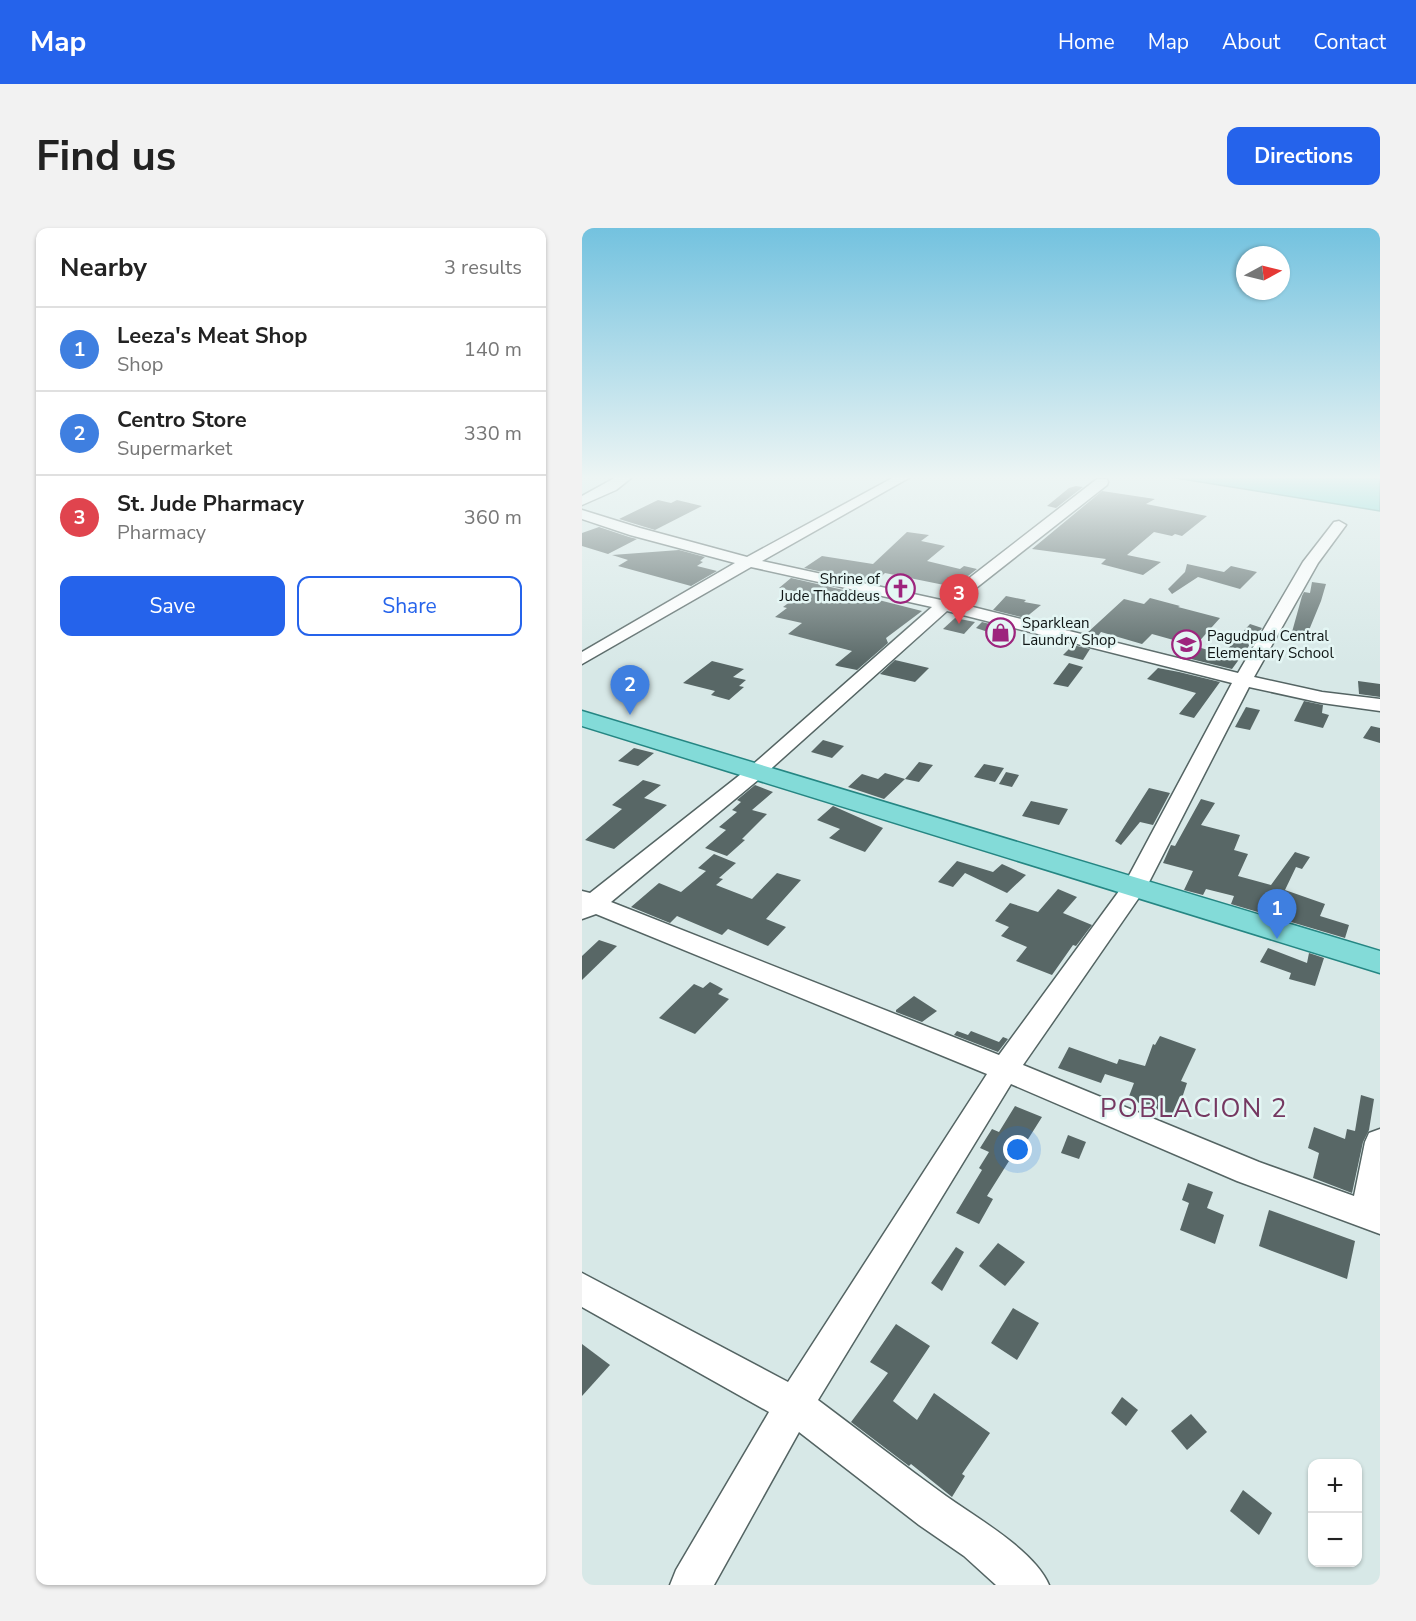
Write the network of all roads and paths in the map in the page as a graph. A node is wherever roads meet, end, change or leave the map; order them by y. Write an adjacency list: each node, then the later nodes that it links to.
1 (653, 538): 5 (street)
2 (792, 538): 5 (street)
3 (1030, 538): 6 (street)
4 (1329, 538): 8 (street)
5 (747, 563): 6 (street); 7 (street)
6 (944, 605): 8 (street); 11 (street)
7 (582, 659)
8 (1243, 680): 9 (street); 12 (street)
9 (1380, 705)
10 (582, 718): 11 (main road)
11 (758, 771): 12 (main road); 13 (street)
12 (1135, 886): 14 (main road); 15 (street)
13 (586, 905): 15 (street)
14 (1380, 962)
15 (1005, 1069): 17 (street); 19 (street)
16 (1380, 1142): 17 (street)
17 (1373, 1217)
18 (582, 1289): 19 (street)
19 (794, 1405): 20 (street); 21 (street)
20 (691, 1585)
21 (1028, 1585)

